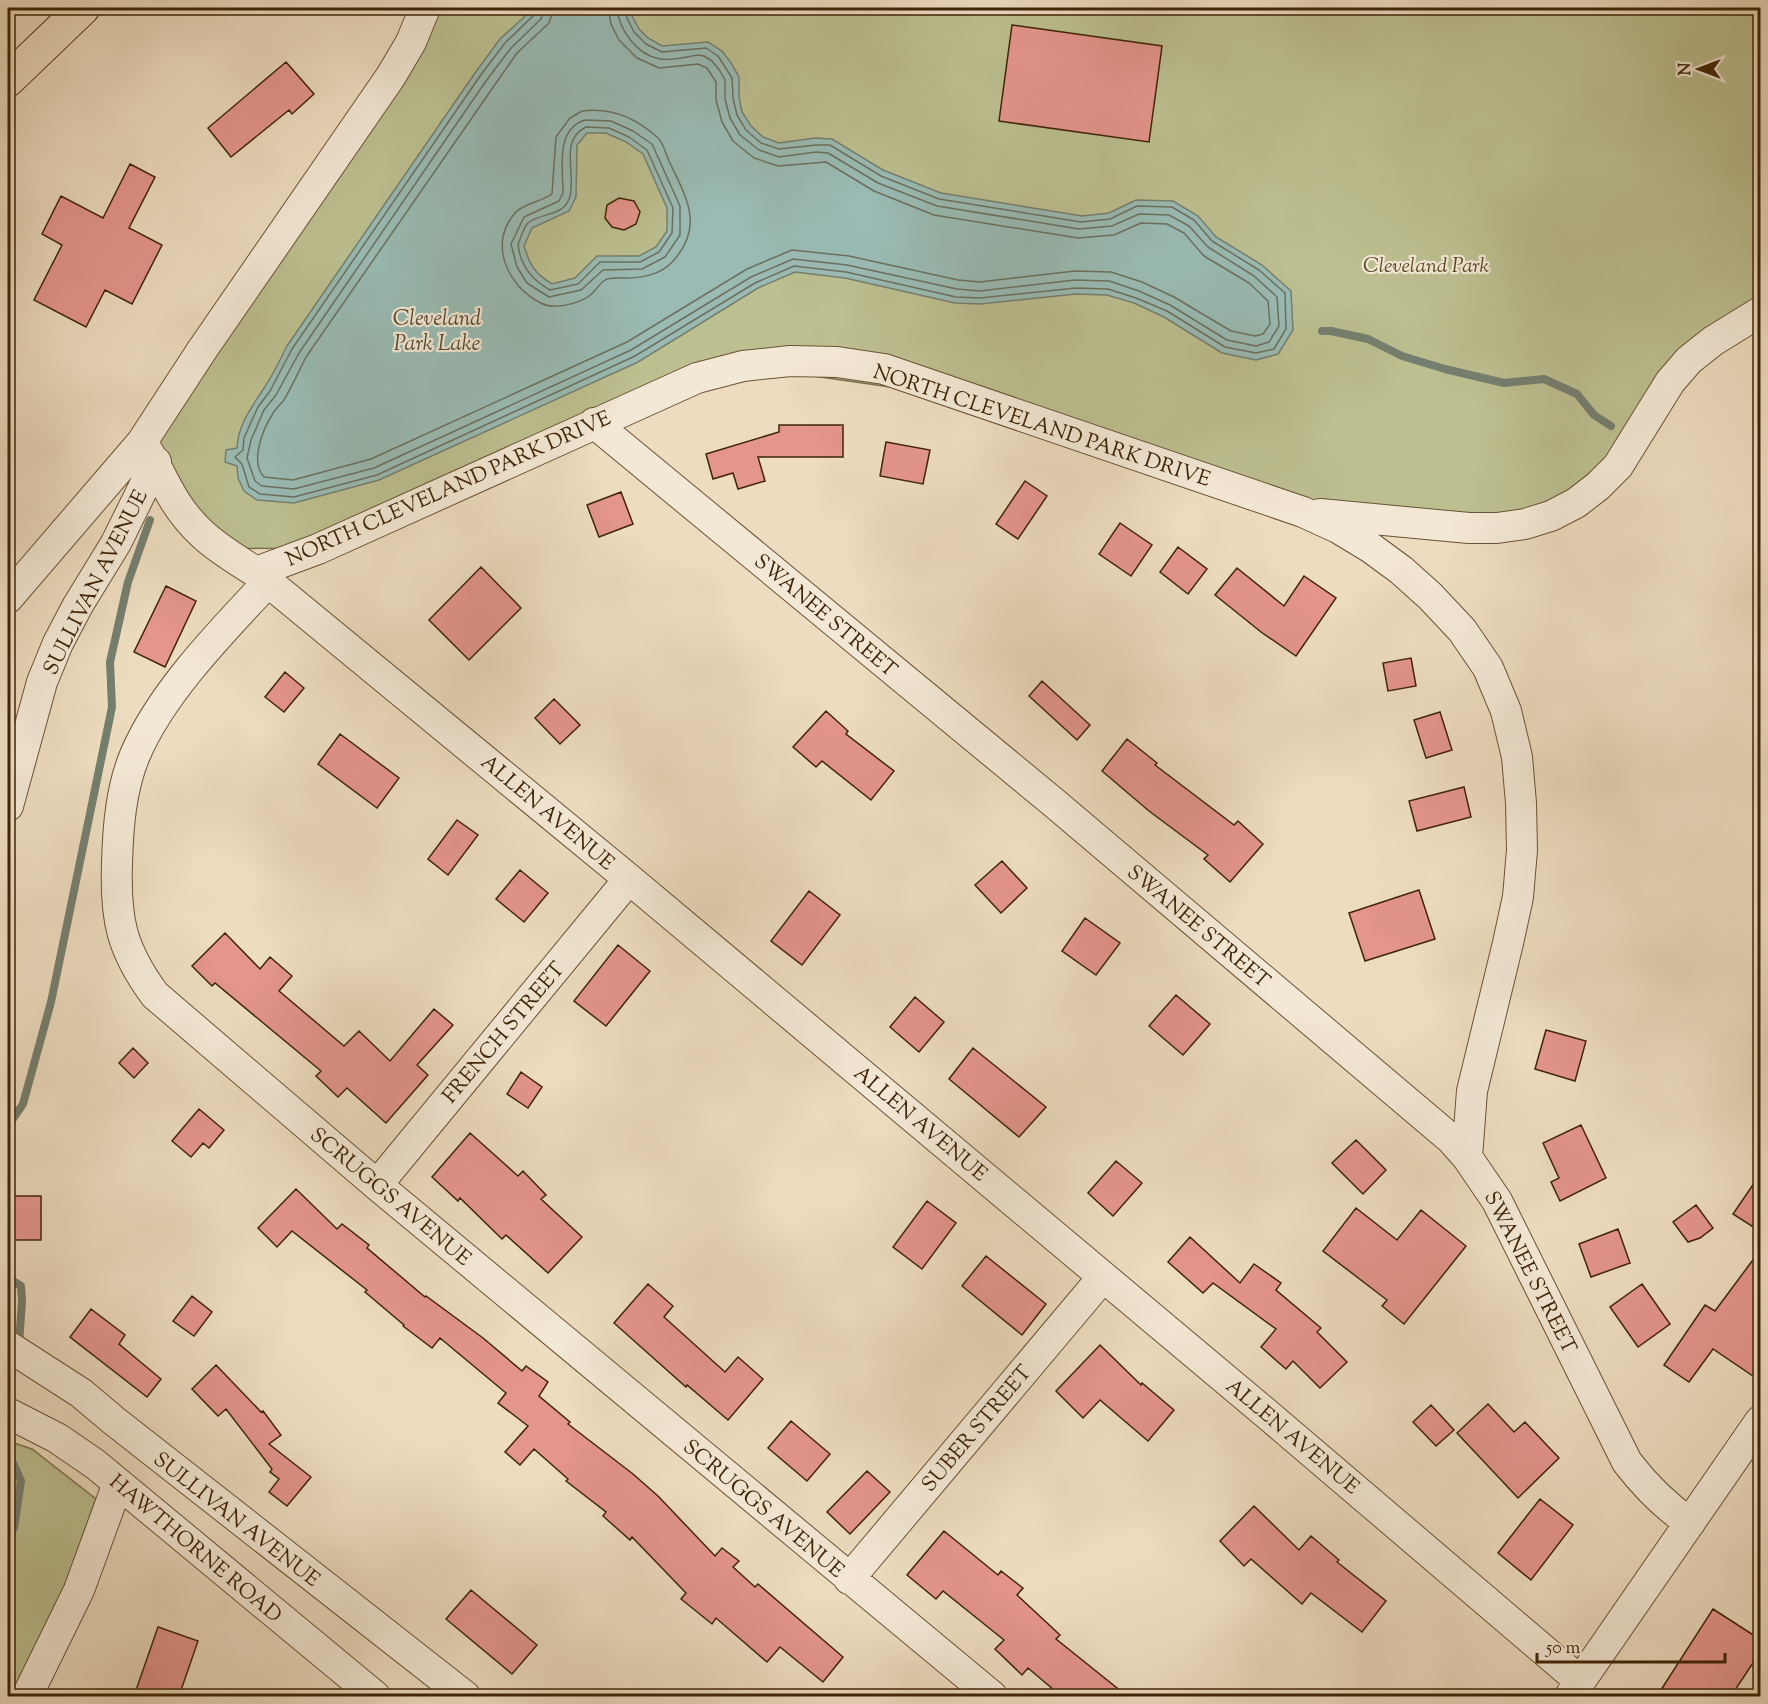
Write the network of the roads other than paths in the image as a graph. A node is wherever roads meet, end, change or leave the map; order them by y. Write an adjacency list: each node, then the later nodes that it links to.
1 (83, 8): 3 (main road)
2 (425, 8): 6 (street)
3 (8, 80)
4 (1761, 312): 7 (street, NORTH CLEVELAND PARK DRIVE)
5 (594, 423): 7 (street, NORTH CLEVELAND PARK DRIVE); 8 (street, NORTH CLEVELAND PARK DRIVE); 12 (street, SWANEE STREET)
6 (149, 452): 8 (street); 9 (street); 10 (street, SULLIVAN AVENUE)
7 (1303, 512): 12 (street, NORTH CLEVELAND PARK DRIVE)
8 (262, 577): 11 (street, ALLEN AVENUE); 13 (street, SCRUGGS AVENUE)
9 (8, 598)
10 (8, 806)
11 (629, 879): 13 (street, FRENCH STREET); 14 (street, ALLEN AVENUE)
12 (1467, 1157): 19 (street, SWANEE STREET)
13 (377, 1185): 20 (street, SCRUGGS AVENUE)
14 (1103, 1276): 20 (street, SUBER STREET); 21 (street, ALLEN AVENUE)
15 (8, 1346): 24 (street, SULLIVAN AVENUE)
16 (8, 1413): 18 (street, HAWTHORNE ROAD)
17 (1761, 1421): 19 (street)
18 (118, 1483): 22 (street); 23 (street, HAWTHORNE ROAD)
19 (1690, 1523): 21 (street)
20 (849, 1579): 25 (street, SCRUGGS AVENUE)
21 (1575, 1689)
22 (27, 1696)
23 (375, 1696)
24 (465, 1696)
25 (992, 1696)

